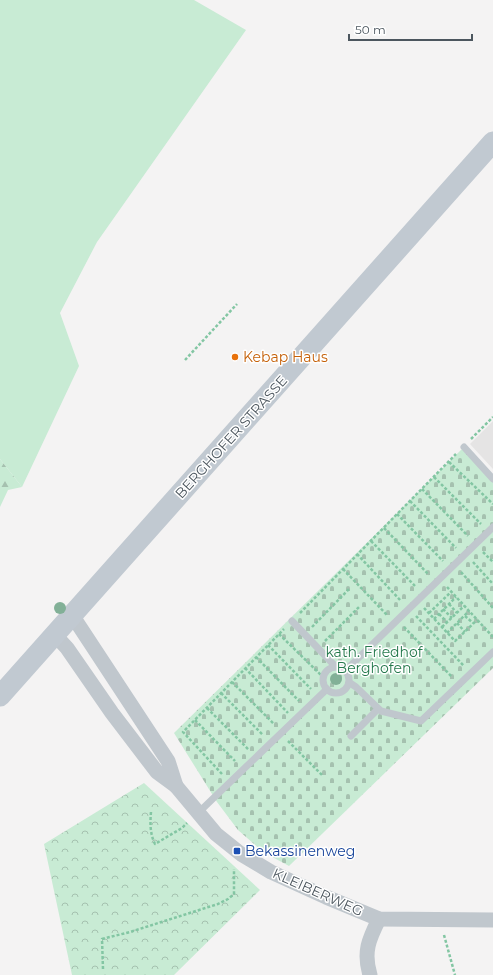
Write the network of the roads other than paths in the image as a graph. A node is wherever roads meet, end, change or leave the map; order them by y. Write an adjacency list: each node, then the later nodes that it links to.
1 (493, 142): 5 (street, BERGHOFER STRASSE)
2 (464, 447): 3 (lane)
3 (493, 479)
4 (491, 529): 10 (lane)
5 (72, 615): 7 (street, BERGHOFER STRASSE); 16 (street, KLEIBERWEG)
6 (292, 621): 9 (lane)
7 (54, 634): 13 (street, BERGHOFER STRASSE); 16 (street, KLEIBERWEG)
8 (493, 652): 14 (lane)
9 (334, 666): 10 (lane); 12 (lane)
10 (346, 670): 11 (lane)
11 (350, 683): 12 (lane); 14 (lane)
12 (327, 689): 17 (lane)
13 (0, 696)
14 (378, 709): 15 (lane)
15 (351, 736)
16 (176, 786): 17 (street, KLEIBERWEG)
17 (198, 813): 18 (street, KLEIBERWEG)
18 (379, 919): 19 (street, KLEIBERWEG); 20 (street)
19 (493, 920)
20 (370, 975)

